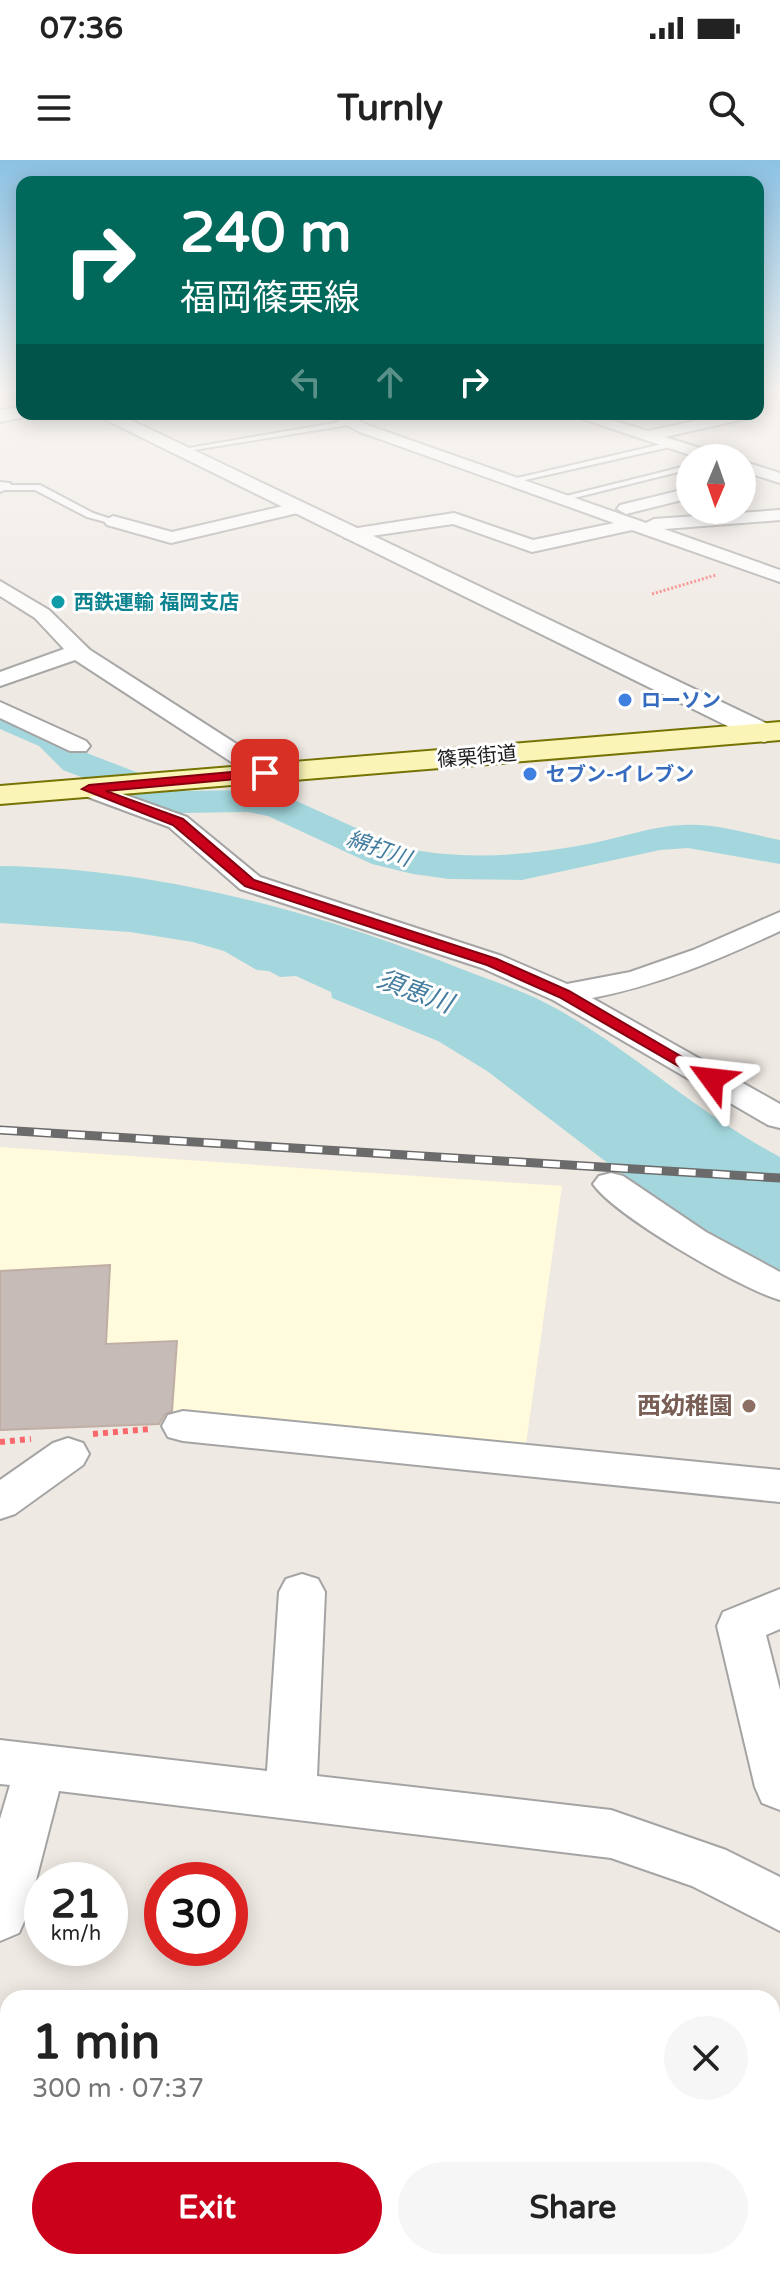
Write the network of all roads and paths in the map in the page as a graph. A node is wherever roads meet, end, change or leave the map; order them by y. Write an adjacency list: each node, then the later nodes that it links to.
1 (253, 486): 8 (street)
2 (530, 486): 6 (street)
3 (610, 486): 6 (lane)
4 (2, 487): 13 (lane)
5 (676, 496): 9 (street)
6 (562, 498): 9 (street)
7 (423, 503): 12 (street)
8 (306, 513): 13 (street); 14 (street)
9 (609, 513): 15 (street)
10 (780, 515): 11 (street)
11 (757, 517): 15 (street)
12 (454, 518): 14 (street); 15 (street)
13 (113, 521)
14 (349, 523): 23 (street)
15 (638, 524): 16 (street)
16 (752, 565): 17 (street); 19 (path)
17 (780, 576)
18 (0, 587): 20 (street)
19 (652, 594)
20 (79, 651): 21 (street); 25 (street)
21 (0, 679)
22 (0, 709): 24 (street)
23 (772, 732): 25 (main road, 篠栗街道)
24 (78, 746)
25 (265, 773): 26 (main road, 篠栗街道)
26 (89, 789): 27 (main road); 29 (street)
27 (0, 795)
28 (780, 920): 29 (street)
29 (564, 994): 30 (street)
30 (780, 1118)
31 (611, 1184): 32 (street)
32 (780, 1287)
33 (183, 1426): 35 (street)
34 (68, 1454): 36 (street)
35 (780, 1486)
36 (0, 1502)
37 (302, 1592): 41 (street)
38 (780, 1608): 40 (street)
39 (20, 1765): 41 (street); 43 (street)
40 (780, 1787)
41 (291, 1797): 42 (street)
42 (780, 1905)
43 (0, 1915)

